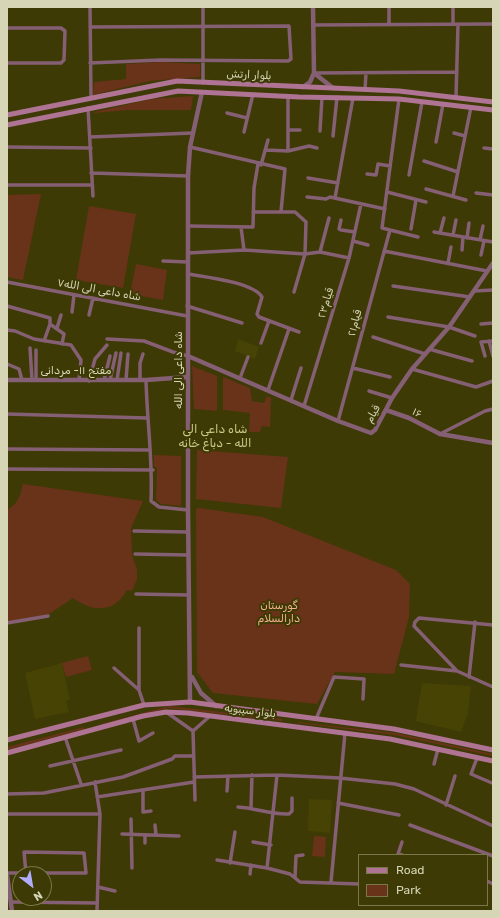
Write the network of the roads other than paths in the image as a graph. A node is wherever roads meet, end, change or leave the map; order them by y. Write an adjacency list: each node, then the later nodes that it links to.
1 (90, 7): 13 (street)
2 (203, 7): 11 (street)
3 (313, 7): 9 (street)
4 (389, 7): 10 (street)
5 (453, 7): 6 (street)
6 (453, 24): 7 (street); 10 (street)
7 (458, 24): 8 (street); 17 (street)
8 (493, 24)
9 (313, 25): 10 (street); 18 (street)
10 (389, 25)
11 (203, 26): 13 (street); 14 (street); 14 (street)
12 (7, 28): 15 (street)
13 (90, 28): 16 (street)
14 (203, 61): 16 (street); 20 (street)
15 (7, 63)
16 (90, 63): 30 (street)
17 (457, 72): 19 (street); 29 (street)
18 (314, 73): 19 (street); 21 (street); 22 (street)
19 (366, 73): 23 (street)
20 (203, 83): 21 (main road, بلوار ارتش); 30 (main road, بلوار ارتش)
21 (302, 88): 22 (main road, بلوار ارتش)
22 (333, 89): 23 (main road, بلوار ارتش)
23 (365, 90): 29 (main road, بلوار ارتش)
24 (202, 92): 25 (main road, بلوار ارتش); 37 (main road, بلوار ارتش); 46 (street, شاه داعی الی الله)
25 (253, 94): 26 (main road, بلوار ارتش); 41 (street)
26 (288, 96): 27 (main road, بلوار ارتش); 43 (street)
27 (322, 97): 28 (main road, بلوار ارتش); 45 (street)
28 (337, 97): 31 (main road, بلوار ارتش); 49 (street)
29 (456, 97): 34 (main road, بلوار ارتش)
30 (91, 98): 40 (main road, بلوار ارتش)
31 (353, 98): 32 (main road, بلوار ارتش); 71 (street)
32 (399, 99): 33 (main road, بلوار ارتش); 64 (street)
33 (422, 102): 35 (main road, بلوار ارتش); 68 (street)
34 (493, 102)
35 (443, 104): 36 (main road, بلوار ارتش); 53 (street)
36 (471, 107): 38 (main road, بلوار ارتش); 50 (street)
37 (88, 108): 42 (main road, بلوار ارتش); 51 (street)
38 (493, 110)
39 (228, 113): 41 (street)
40 (7, 115)
41 (247, 118): 47 (street)
42 (7, 125)
43 (288, 130): 44 (street); 61 (street)
44 (300, 130)
45 (320, 131)
46 (193, 132): 51 (street); 55 (street, شاه داعی الی الله)
47 (244, 132)
48 (454, 133): 50 (street)
49 (333, 136)
50 (465, 136): 65 (street)
51 (90, 137): 56 (street)
52 (268, 140): 60 (street)
53 (436, 142)
54 (7, 147): 56 (street)
55 (190, 147): 63 (street); 69 (street, شاه داعی الی الله)
56 (91, 148): 66 (street)
57 (317, 148): 61 (street)
58 (484, 148): 59 (street)
59 (493, 149)
60 (266, 150): 61 (street); 63 (street)
61 (288, 151)
62 (424, 161): 65 (street)
63 (260, 165): 87 (street); 88 (street)
64 (390, 166): 67 (street); 75 (street)
65 (458, 172): 79 (street)
66 (91, 173): 69 (street); 73 (street)
67 (367, 174)
68 (409, 175)
69 (188, 176): 94 (street, شاه داعی الی الله)
70 (308, 178): 71 (street)
71 (338, 183): 81 (street)
72 (7, 185): 73 (street)
73 (92, 185): 78 (street)
74 (426, 189): 79 (street)
75 (387, 192): 82 (street); 86 (street)
76 (476, 193): 77 (street)
77 (493, 195)
78 (93, 196)
79 (453, 196): 83 (street)
80 (307, 197): 81 (street)
81 (335, 198): 85 (street)
82 (416, 200): 84 (street); 97 (street)
83 (466, 200)
84 (426, 202)
85 (361, 204): 86 (street); 99 (street, قیام۲۳)
86 (385, 209): 98 (street)
87 (253, 212): 88 (street); 96 (street)
88 (281, 212): 115 (street)
89 (329, 218): 113 (street)
90 (444, 218): 101 (street)
91 (341, 220): 99 (street)
92 (456, 220): 102 (street)
93 (469, 223): 104 (street)
94 (188, 226): 96 (street); 114 (street, شاه داعی الی الله)
95 (483, 226): 105 (street)
96 (241, 227): 110 (street)
97 (411, 229)
98 (390, 230): 103 (street); 112 (street, قیام۲۱)
99 (355, 232): 106 (street, قیام۲۳)
100 (434, 232): 101 (street)
101 (440, 233): 102 (street)
102 (453, 236): 104 (street)
103 (418, 237)
104 (465, 237): 105 (street); 111 (street)
105 (482, 240): 107 (street); 116 (street)
106 (353, 241): 108 (street); 117 (street, قیام۲۳)
107 (493, 242)
108 (368, 245)
109 (451, 247): 120 (street)
110 (244, 250): 114 (street); 115 (street)
111 (462, 250)
112 (384, 251): 120 (street); 173 (street, قیام۲۱)
113 (320, 252): 115 (street); 117 (street)
114 (188, 253): 119 (street, شاه داعی الی الله)
115 (305, 254): 128 (street)
116 (481, 255)
117 (349, 258): 194 (street, قیام۲۳)
118 (163, 261): 119 (street)
119 (188, 262): 123 (street, شاه داعی الی الله)
120 (448, 263): 122 (street)
121 (493, 263): 122 (street, قیام)
122 (487, 271): 127 (street, قیام)
123 (188, 274): 133 (street, شاه داعی الی الله); 139 (street)
124 (7, 282): 129 (street, شاه داعی الی الله۷)
125 (393, 286): 130 (street)
126 (493, 290): 127 (street)
127 (474, 291): 130 (street, قیام)
128 (294, 292)
129 (74, 295): 131 (street, شاه داعی الی الله۷); 134 (street)
130 (470, 297): 144 (street, قیام)
131 (93, 298): 136 (street); 137 (street, شاه داعی الی الله۷)
132 (7, 306): 141 (street)
133 (187, 306): 137 (street, شاه داعی الی الله); 142 (street)
134 (72, 312)
135 (61, 315): 145 (street)
136 (89, 315)
137 (187, 316): 166 (street, شاه داعی الی الله)
138 (388, 317): 144 (street)
139 (269, 321): 146 (street); 154 (street)
140 (493, 323): 143 (street)
141 (50, 324): 145 (street); 152 (street)
142 (242, 324)
143 (481, 324)
144 (449, 327): 149 (street); 158 (street, قیام)
145 (57, 328): 155 (street)
146 (289, 329): 148 (street); 190 (street)
147 (7, 330): 152 (street)
148 (299, 332)
149 (475, 336)
150 (373, 337): 164 (street)
151 (107, 339): 166 (street)
152 (44, 341): 155 (street)
153 (491, 341): 167 (street); 168 (street)
154 (261, 343)
155 (62, 344): 181 (street)
156 (107, 345): 188 (street)
157 (30, 348): 180 (street)
158 (429, 349): 164 (street, قیام); 170 (street)
159 (36, 350): 180 (street)
160 (116, 353): 183 (street)
161 (121, 353): 184 (street)
162 (128, 354): 185 (street)
163 (143, 354): 186 (street)
164 (425, 354): 174 (street, قیام)
165 (110, 356): 182 (street)
166 (188, 356): 175 (street, شاه داعی الی الله); 177 (street, قیام)
167 (485, 356)
168 (493, 356)
169 (248, 357): 177 (street)
170 (472, 361)
171 (7, 364): 179 (street)
172 (300, 368): 193 (street)
173 (353, 368): 176 (street); 199 (street, قیام۲۱)
174 (412, 369): 189 (street); 192 (street, قیام)
175 (188, 377): 187 (street, مفتح ۱۱- مردانی); 206 (street, شاه داعی الی الله)
176 (390, 377)
177 (240, 378): 190 (street, قیام)
178 (7, 380): 179 (street, مفتح ۱۱- مردانی)
179 (22, 380): 180 (street, مفتح ۱۱- مردانی)
180 (34, 380): 181 (street, مفتح ۱۱- مردانی)
181 (78, 380): 188 (street, مفتح ۱۱- مردانی)
182 (104, 380): 183 (street, مفتح ۱۱- مردانی); 188 (street, مفتح ۱۱- مردانی)
183 (110, 380): 184 (street, مفتح ۱۱- مردانی)
184 (117, 380): 185 (street, مفتح ۱۱- مردانی)
185 (126, 380): 186 (street, مفتح ۱۱- مردانی)
186 (140, 380): 187 (street, مفتح ۱۱- مردانی)
187 (146, 380): 198 (street)
188 (89, 381)
189 (493, 381)
190 (268, 390): 193 (street, قیام)
191 (369, 391): 192 (street)
192 (392, 398): 196 (street, قیام)
193 (290, 400): 194 (street, قیام)
194 (304, 406): 199 (street, قیام)
195 (493, 409): 200 (street)
196 (386, 410): 199 (street, قیام); 200 (street, ۱۶)
197 (7, 414): 198 (street)
198 (147, 418): 203 (street)
199 (338, 421)
200 (440, 434): 201 (street, ۱۶)
201 (493, 443)
202 (7, 449): 203 (street)
203 (150, 450): 205 (street)
204 (7, 469): 205 (street)
205 (153, 470): 206 (street)
206 (188, 510): 208 (street, شاه داعی الی الله)
207 (134, 531): 208 (street)
208 (188, 532): 210 (street, شاه داعی الی الله)
209 (135, 554): 210 (street)
210 (188, 556): 212 (street, شاه داعی الی الله)
211 (136, 594): 212 (street)
212 (188, 595): 221 (street, شاه داعی الی الله)
213 (48, 616): 215 (street)
214 (475, 622): 216 (street); 220 (street); 222 (street)
215 (7, 623)
216 (493, 625)
217 (139, 628): 224 (street)
218 (401, 665): 220 (street)
219 (114, 668): 224 (street)
220 (457, 671): 222 (street)
221 (191, 673): 226 (street, شاه داعی الی الله); 228 (street)
222 (469, 677): 223 (street)
223 (493, 687)
224 (139, 690): 227 (street)
225 (363, 699): 234 (street)
226 (190, 702): 227 (main road, بلوار سیبویه); 228 (main road, بلوار سیبویه)
227 (144, 705): 230 (main road, بلوار سیبویه)
228 (217, 706): 232 (main road, بلوار سیبویه)
229 (166, 712): 231 (main road, بلوار سیبویه); 233 (main road, بلوار سیبویه); 239 (street)
230 (100, 716): 235 (main road, بلوار سیبویه); 237 (main road)
231 (210, 716): 236 (main road, بلوار سیبویه); 239 (street)
232 (291, 716): 234 (main road, بلوار سیبویه); 236 (main road)
233 (133, 719): 237 (main road, بلوار سیبویه); 240 (street)
234 (316, 719): 246 (main road, بلوار سیبویه)
235 (84, 721): 238 (main road); 243 (main road, بلوار سیبویه)
236 (290, 726): 241 (main road, بلوار سیبویه)
237 (101, 727): 238 (main road, بلوار سیبویه)
238 (86, 731): 242 (main road, بلوار سیبویه)
239 (193, 731): 248 (street)
240 (153, 732)
241 (345, 733): 244 (main road, بلوار سیبویه); 258 (street)
242 (65, 737): 247 (main road, بلوار سیبویه); 250 (street)
243 (7, 740)
244 (438, 749): 249 (main road, بلوار سیبویه); 252 (street)
245 (121, 750): 250 (street)
246 (493, 750)
247 (7, 754)
248 (193, 756): 259 (street); 260 (street)
249 (477, 758): 251 (main road, بلوار سیبویه); 261 (street)
250 (74, 760): 253 (street); 262 (street)
251 (493, 761)
252 (434, 764)
253 (50, 766)
254 (252, 775): 255 (street); 256 (street); 272 (street)
255 (277, 775): 258 (street); 276 (street)
256 (228, 776): 259 (street); 264 (street)
257 (455, 776): 270 (street)
258 (340, 778): 269 (street); 270 (street)
259 (194, 780): 263 (street); 268 (street)
260 (95, 782): 262 (street); 266 (street)
261 (492, 783)
262 (81, 784): 265 (street)
263 (143, 790): 266 (street); 273 (street)
264 (227, 791)
265 (7, 794)
266 (97, 796): 275 (street)
267 (292, 798): 276 (street)
268 (195, 800)
269 (338, 803): 277 (street); 304 (street)
270 (446, 805): 281 (street)
271 (238, 807): 272 (street)
272 (252, 808): 276 (street)
273 (151, 811)
274 (7, 814): 275 (street)
275 (100, 814): 306 (street)
276 (274, 815): 291 (street)
277 (399, 815)
278 (131, 818): 284 (street)
279 (155, 825): 286 (street)
280 (410, 825): 293 (street)
281 (493, 826)
282 (235, 832): 296 (street)
283 (122, 834): 284 (street)
284 (131, 834): 285 (street); 298 (street)
285 (146, 835): 286 (street); 290 (street)
286 (156, 835): 287 (street)
287 (179, 836)
288 (253, 842): 291 (street)
289 (402, 842): 292 (street)
290 (145, 843)
291 (270, 845): 299 (street)
292 (398, 854)
293 (488, 854)
294 (303, 855): 303 (street)
295 (217, 860): 296 (street)
296 (230, 863): 297 (street)
297 (251, 865): 299 (street); 302 (street)
298 (132, 868)
299 (267, 868): 303 (street)
300 (26, 873): 300 (street)
301 (7, 874): 308 (street)
302 (250, 874)
303 (295, 877): 304 (street)
304 (331, 882): 305 (street)
305 (358, 884)
306 (98, 887): 307 (street); 309 (street)
307 (115, 891)
308 (10, 900): 309 (street); 310 (street)
309 (97, 903): 311 (street)
310 (12, 911)
311 (97, 911)

